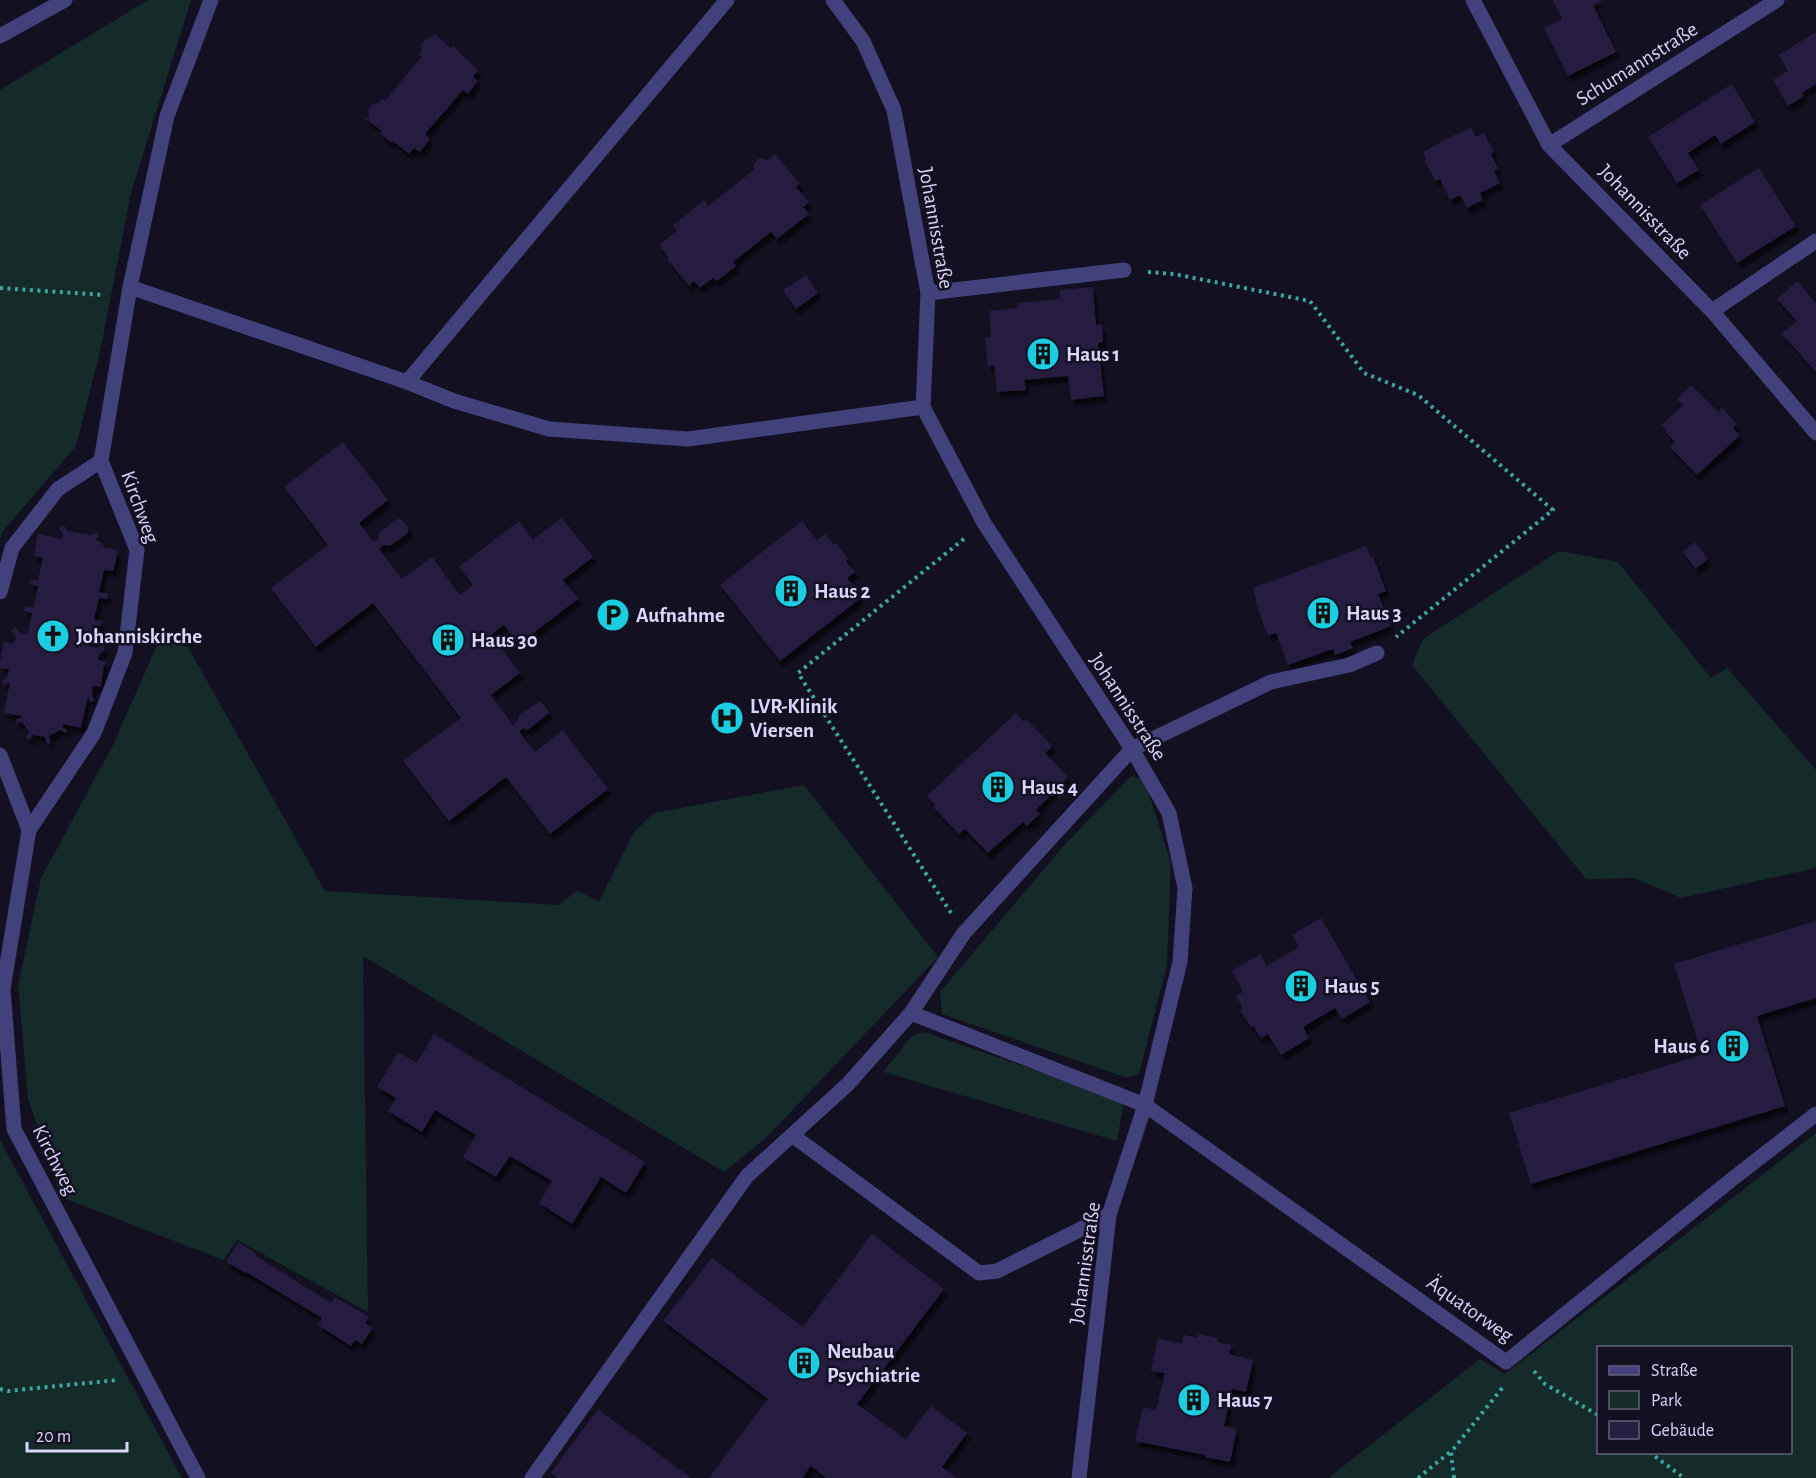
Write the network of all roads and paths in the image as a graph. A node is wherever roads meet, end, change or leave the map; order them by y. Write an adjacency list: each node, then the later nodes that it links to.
1 (65, 0): 7 (street)
2 (211, 0): 12 (street, Kirchweg)
3 (727, 0): 15 (street)
4 (833, 0): 13 (street, Johannisstraße)
5 (1473, 0): 8 (street, Johannisstraße)
6 (1777, 0): 8 (street, Schumannstraße)
7 (0, 36)
8 (1549, 145): 14 (street, Johannisstraße)
9 (1816, 240): 14 (street)
10 (1124, 270): 13 (street); 21 (path)
11 (0, 288): 12 (path)
12 (130, 292): 15 (street); 18 (street, Kirchweg)
13 (928, 293): 16 (street, Johannisstraße)
14 (1712, 311): 17 (street, Johannisstraße)
15 (407, 382): 16 (street)
16 (923, 407): 19 (street, Johannisstraße)
17 (1816, 433)
18 (100, 461): 20 (street, Kirchweg); 24 (street, Kirchweg)
19 (984, 523): 22 (street, Johannisstraße); 25 (path)
20 (0, 592)
21 (1377, 653): 22 (street)
22 (1132, 749): 25 (street); 27 (street, Johannisstraße)
23 (0, 755): 24 (street)
24 (29, 830): 32 (street, Kirchweg)
25 (964, 933): 26 (street)
26 (911, 1013): 27 (street); 29 (street)
27 (1145, 1104): 28 (street, Äquatorweg); 30 (street, Johannisstraße)
28 (1816, 1114)
29 (792, 1135): 30 (street); 39 (street)
30 (1109, 1215): 40 (street, Johannisstraße)
31 (1530, 1366): 35 (path)
32 (146, 1377): 34 (path); 38 (street, Kirchweg)
33 (1508, 1381): 36 (path)
34 (0, 1389)
35 (1597, 1414)
36 (1451, 1452): 41 (path); 42 (path)
37 (1652, 1454): 43 (path)
38 (198, 1478)
39 (532, 1478)
40 (1079, 1478)
41 (1418, 1478)
42 (1454, 1478)
43 (1684, 1478)

